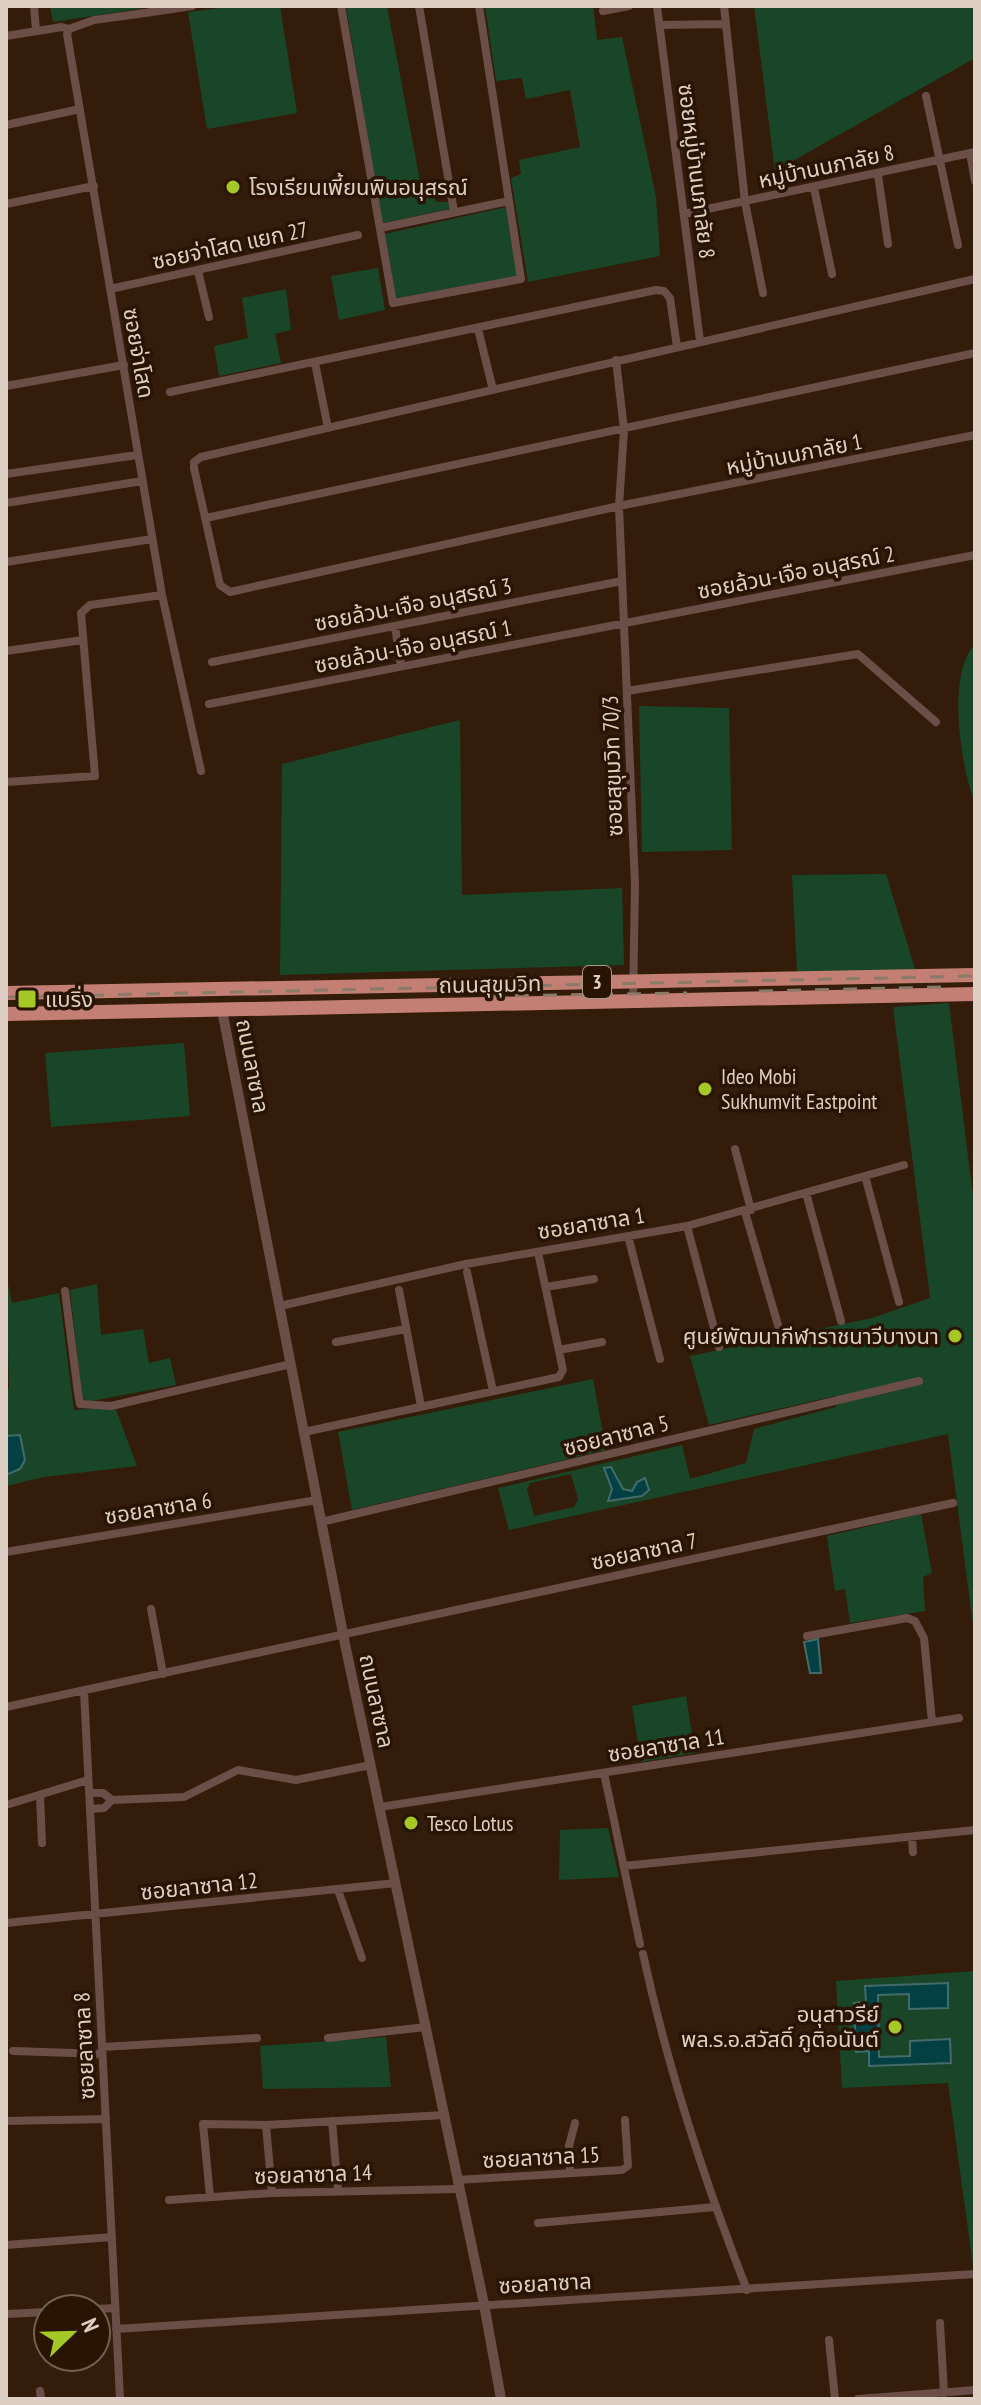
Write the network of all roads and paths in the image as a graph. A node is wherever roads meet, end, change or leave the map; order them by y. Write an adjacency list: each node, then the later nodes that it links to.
1 (34, 6): 14 (street)
2 (192, 6): 9 (street)
3 (341, 6): 30 (street)
4 (419, 6): 28 (street)
5 (479, 6): 25 (street)
6 (629, 6): 10 (street)
7 (657, 6): 12 (street, ซอยหมู่บ้านนภาลัย 8)
8 (724, 6): 11 (street)
9 (152, 9): 13 (street)
10 (603, 11)
11 (726, 24): 12 (street); 26 (street)
12 (660, 25): 29 (street, ซอยหมู่บ้านนภาลัย 8)
13 (69, 29): 14 (street); 17 (street, ซอยจ่าโสด)
14 (36, 30): 15 (street)
15 (6, 36)
16 (926, 96): 20 (street)
17 (80, 109): 18 (street); 23 (street, ซอยจ่าโสด)
18 (6, 125)
19 (972, 153): 20 (street, หมู่บ้านนภาลัย 8); 22 (street)
20 (939, 160): 21 (street, หมู่บ้านนภาลัย 8); 33 (street)
21 (878, 175): 24 (street, หมู่บ้านนภาลัย 8); 32 (street)
22 (975, 181)
23 (94, 186): 27 (street); 37 (street, ซอยจ่าโสด)
24 (814, 188): 26 (street, หมู่บ้านนภาลัย 8); 35 (street)
25 (509, 201): 28 (street); 30 (street)
26 (745, 202): 29 (street, หมู่บ้านนภาลัย 8); 38 (street)
27 (6, 204)
28 (454, 212): 30 (street)
29 (684, 214): 41 (street, ซอยหมู่บ้านนภาลัย 8)
30 (380, 228)
31 (358, 235): 34 (street, ซอยจ่าโสด แยก 27)
32 (888, 244)
33 (958, 245)
34 (198, 271): 37 (street, ซอยจ่าโสด แยก 27); 39 (street)
35 (832, 274)
36 (975, 279): 41 (street)
37 (110, 289): 46 (street, ซอยจ่าโสด)
38 (763, 293)
39 (209, 317)
40 (478, 329): 42 (street); 45 (street); 48 (street)
41 (700, 341): 42 (street)
42 (677, 347): 44 (street)
43 (975, 353): 51 (street)
44 (616, 360): 48 (street); 51 (street, ซอยสุขุมวิท 70/3)
45 (315, 363): 49 (street); 50 (street)
46 (124, 365): 47 (street); 53 (street, ซอยจ่าโสด)
47 (6, 386)
48 (493, 390): 50 (street)
49 (170, 392)
50 (328, 428): 58 (street, หมู่บ้านนภาลัย 1)
51 (624, 430): 57 (street, ซอยสุขุมวิท 70/3); 58 (street)
52 (975, 435): 57 (street, หมู่บ้านนภาลัย 1)
53 (137, 455): 54 (street); 55 (street, ซอยจ่าโสด)
54 (6, 474)
55 (142, 481): 56 (street); 59 (street, ซอยจ่าโสด)
56 (6, 503)
57 (619, 506): 58 (street, หมู่บ้านนภาลัย 1); 62 (street, ซอยสุขุมวิท 70/3)
58 (206, 518)
59 (152, 539): 61 (street); 63 (street, ซอยจ่าโสด)
60 (975, 555): 64 (street, ซอยล้วน-เจือ อนุสรณ์ 2)
61 (6, 562)
62 (622, 581): 64 (street, ซอยสุขุมวิท 70/3); 65 (street, ซอยล้วน-เจือ อนุสรณ์ 3)
63 (162, 595): 66 (street); 73 (street, ซอยจ่าโสด)
64 (624, 623): 69 (street, ซอยล้วน-เจือ อนุสรณ์ 1); 70 (street, ซอยสุขุมวิท 70/3)
65 (395, 626): 68 (street, ซอยล้วน-เจือ อนุสรณ์ 3); 69 (street)
66 (83, 640): 67 (street); 74 (street)
67 (6, 651)
68 (212, 662)
69 (401, 666): 71 (street, ซอยล้วน-เจือ อนุสรณ์ 1)
70 (627, 691): 72 (street); 76 (street, ซอยสุขุมวิท 70/3)
71 (209, 704)
72 (936, 722)
73 (201, 771)
74 (6, 782)
75 (975, 975): 76 (highway, ถนนสุขุมวิท / 3)
76 (631, 981): 77 (highway, ถนนสุขุมวิท / 3); 80 (street, ซอยสุขุมวิท 70/3)
77 (218, 989): 78 (highway, ถนนสุขุมวิท / 3); 81 (highway)
78 (6, 993)
79 (975, 994): 80 (highway, ถนนสุขุมวิท / 3)
80 (633, 1004): 81 (highway, ถนนสุขุมวิท / 3)
81 (222, 1010): 82 (highway, ถนนสุขุมวิท / 3); 97 (street, ถนนลาซาล)
82 (6, 1014)
83 (735, 1149): 87 (street)
84 (904, 1165): 85 (street, ซอยลาซาล 1)
85 (865, 1176): 86 (street, ซอยลาซาล 1); 96 (street)
86 (806, 1193): 87 (street, ซอยลาซาล 1); 98 (street)
87 (748, 1211): 88 (street, ซอยลาซาล 1); 100 (street)
88 (687, 1226): 89 (street, ซอยลาซาล 1); 103 (street)
89 (628, 1236): 97 (street, ซอยลาซาล 1); 105 (street)
90 (539, 1257): 93 (street)
91 (467, 1272): 108 (street)
92 (594, 1279): 93 (street)
93 (546, 1287): 104 (street)
94 (399, 1290): 99 (street)
95 (65, 1291): 106 (street)
96 (899, 1302)
97 (280, 1306): 106 (street, ถนนลาซาล)
98 (841, 1321)
99 (406, 1329): 101 (street); 109 (street)
100 (780, 1332)
101 (336, 1342)
102 (602, 1342): 104 (street)
103 (719, 1347)
104 (559, 1350): 108 (street)
105 (660, 1359)
106 (291, 1364): 110 (street, ถนนลาซาล)
107 (919, 1381): 113 (street, ซอยลาซาล 5)
108 (493, 1391): 109 (street)
109 (421, 1406): 110 (street)
110 (304, 1432): 111 (street, ถนนลาซาล)
111 (317, 1500): 113 (street, ถนนลาซาล); 114 (street, ซอยลาซาล 6)
112 (953, 1503): 117 (street, ซอยลาซาล 7)
113 (321, 1522): 117 (street, ถนนลาซาล)
114 (6, 1552)
115 (151, 1609): 118 (street)
116 (807, 1636): 122 (street)
117 (343, 1637): 118 (street); 123 (street, ถนนลาซาล)
118 (163, 1674): 119 (street)
119 (84, 1691): 120 (street); 125 (street, ซอยลาซาล 8)
120 (6, 1707)
121 (959, 1718): 122 (street, ซอยลาซาล 11)
122 (932, 1722): 124 (street, ซอยลาซาล 11)
123 (371, 1765): 128 (street); 130 (street, ถนนลาซาล)
124 (604, 1773): 130 (street, ซอยลาซาล 11); 136 (street)
125 (88, 1780): 126 (street, ซอยลาซาล 8); 127 (street)
126 (89, 1793): 128 (street); 131 (street, ซอยลาซาล 8)
127 (40, 1795): 129 (street); 134 (street)
128 (112, 1800): 131 (street)
129 (6, 1805)
130 (380, 1807): 137 (street, ถนนลาซาล)
131 (90, 1809): 139 (street, ซอยลาซาล 8)
132 (975, 1830): 133 (street)
133 (912, 1837): 135 (street); 136 (street)
134 (42, 1843)
135 (913, 1852)
136 (624, 1866): 160 (street)
137 (396, 1883): 138 (street, ซอยลาซาล 12); 142 (street, ถนนลาซาล)
138 (338, 1890): 139 (street, ซอยลาซาล 12); 141 (street)
139 (95, 1915): 140 (street, ซอยลาซาล 12); 145 (street, ซอยลาซาล 8)
140 (6, 1923)
141 (362, 1958)
142 (426, 2027): 144 (street); 147 (street, ถนนลาซาล)
143 (257, 2038): 145 (street)
144 (328, 2038)
145 (102, 2050): 146 (street); 148 (street, ซอยลาซาล 8)
146 (13, 2051)
147 (445, 2115): 151 (street); 155 (street, ถนนลาซาล)
148 (106, 2119): 150 (street); 162 (street, ซอยลาซาล 8)
149 (625, 2120): 154 (street, ซอยลาซาล 15)
150 (6, 2121)
151 (332, 2121): 153 (street); 156 (street)
152 (575, 2123): 154 (street)
153 (266, 2125): 157 (street); 158 (street)
154 (570, 2173): 155 (street, ซอยลาซาล 15)
155 (458, 2184): 156 (street, ซอยลาซาล 14); 166 (street, ถนนลาซาล)
156 (338, 2191): 157 (street, ซอยลาซาล 14)
157 (272, 2193): 158 (street, ซอยลาซาล 14)
158 (210, 2196): 159 (street, ซอยลาซาล 14)
159 (169, 2200)
160 (715, 2207): 161 (street); 165 (street)
161 (538, 2223)
162 (112, 2237): 163 (street); 168 (street, ซอยลาซาล 8)
163 (6, 2245)
164 (975, 2274): 165 (street, ซอยลาซาล)
165 (747, 2290): 166 (street, ซอยลาซาล)
166 (484, 2304): 172 (street, ซอยลาซาล); 178 (street, ถนนลาซาล)
167 (112, 2308): 168 (street)
168 (115, 2308): 172 (street, ซอยลาซาล 8)
169 (32, 2313): 170 (street)
170 (6, 2314)
171 (940, 2323): 175 (street)
172 (116, 2329): 177 (street, ซอยลาซาล 8)
173 (829, 2340): 179 (street)
174 (975, 2390): 175 (street)
175 (944, 2393): 176 (street)
176 (907, 2397): 180 (street)
177 (120, 2399)
178 (501, 2399)
179 (835, 2399)
180 (858, 2399)

